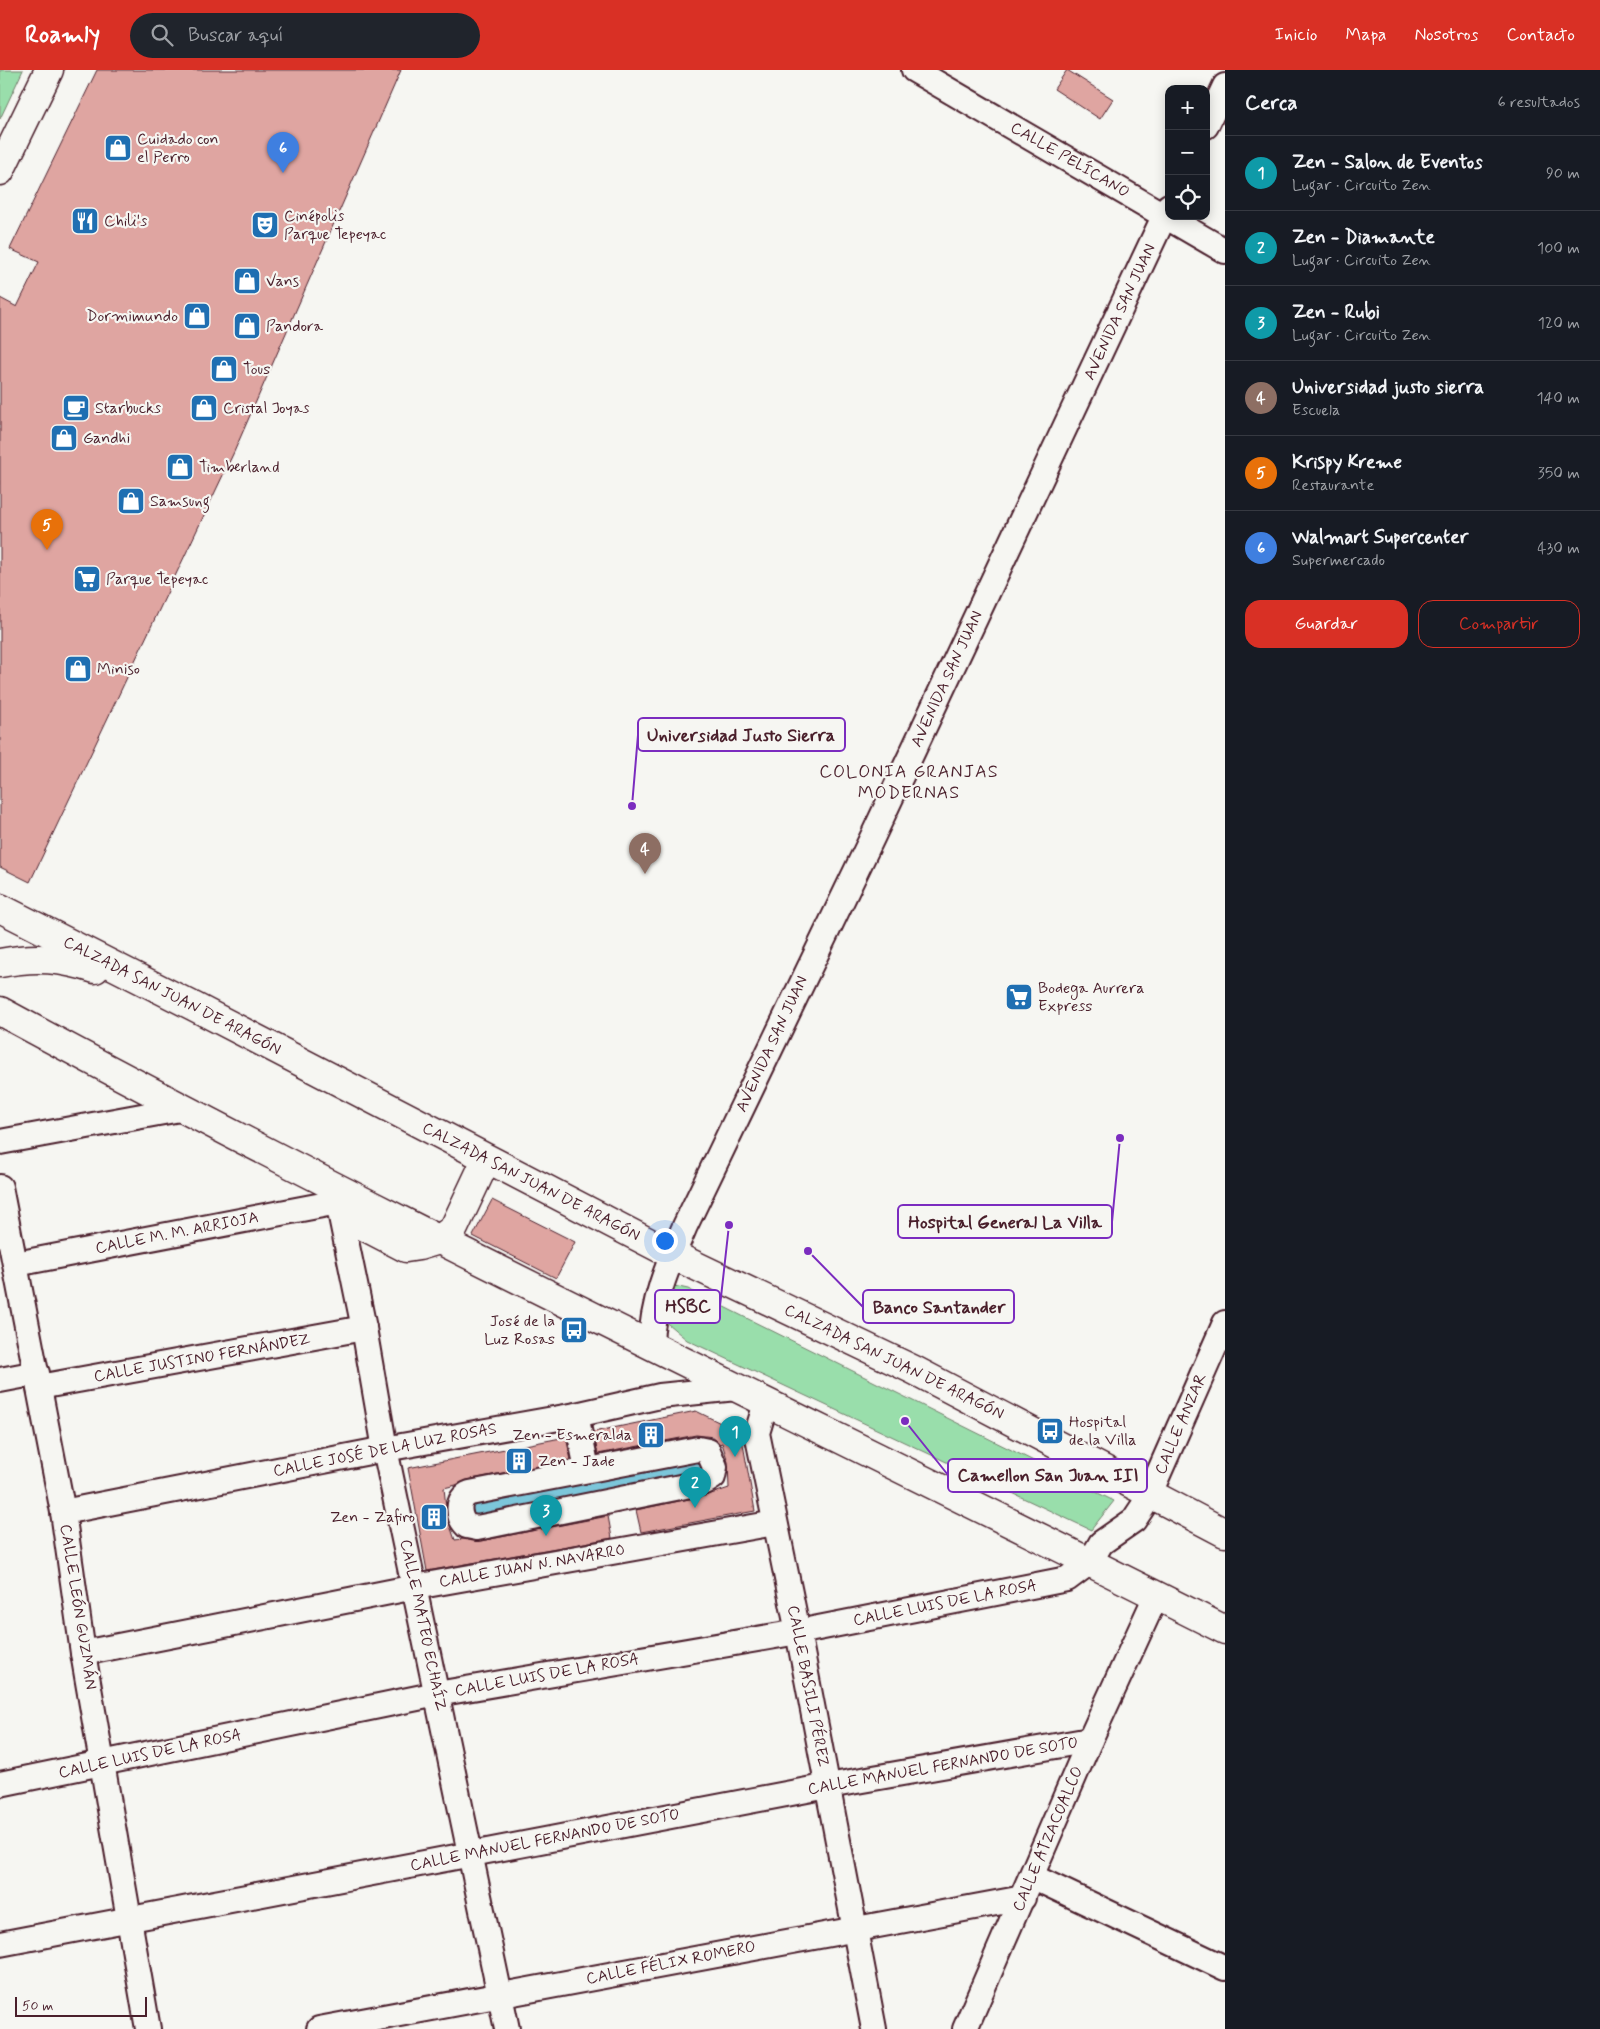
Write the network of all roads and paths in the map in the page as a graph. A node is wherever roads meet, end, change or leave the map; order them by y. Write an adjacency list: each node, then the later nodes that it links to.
1 (49, 70): 5 (main road)
2 (914, 70): 6 (street, CALLE PELÍCANO)
3 (1225, 86): 4 (street)
4 (1210, 118)
5 (0, 171)
6 (1165, 210)
7 (1165, 215): 20 (street, AVENIDA SAN JUAN)
8 (1180, 220): 9 (street, CALLE PELÍCANO)
9 (1225, 251)
10 (0, 908): 12 (main road, CALZADA SAN JUAN DE ARAGÓN)
11 (0, 963): 12 (main road)
12 (195, 1006): 16 (main road, CALZADA SAN JUAN DE ARAGÓN)
13 (0, 1011): 14 (main road)
14 (180, 1109): 15 (street); 18 (main road)
15 (0, 1142)
16 (486, 1160): 19 (main road); 20 (main road, CALZADA SAN JUAN DE ARAGÓN)
17 (0, 1187): 21 (street, CALLE LEÓN GUZMÁN)
18 (342, 1198): 19 (main road); 21 (street, CALLE M. M. ARRIOJA); 23 (street, CALLE MATEO ECHAÍZ)
19 (438, 1240): 24 (main road)
20 (673, 1255): 24 (street, AVENIDA SAN JUAN); 32 (main road, CALZADA SAN JUAN DE ARAGÓN)
21 (16, 1264): 26 (street, CALLE LEÓN GUZMÁN)
22 (1225, 1323): 32 (street, CALLE ANZAR)
23 (364, 1328): 26 (street, CALLE JUSTINO FERNÁNDEZ); 30 (street, CALLE MATEO ECHAÍZ)
24 (651, 1345): 27 (main road)
25 (0, 1380): 26 (street, CALLE JUSTINO FERNÁNDEZ)
26 (38, 1380): 33 (street, CALLE LEÓN GUZMÁN)
27 (736, 1388): 28 (main road); 29 (street, CALLE JOSÉ DE LA LUZ ROSAS)
28 (766, 1403): 34 (street, CALLE BASILI PÉREZ); 36 (main road)
29 (576, 1415): 30 (street, CALLE JOSÉ DE LA LUZ ROSAS); 31 (street)
30 (385, 1449): 33 (street, CALLE JOSÉ DE LA LUZ ROSAS); 37 (street, CALLE MATEO ECHAÍZ)
31 (587, 1469): 31 (street)
32 (1151, 1493): 35 (main road, CALZADA SAN JUAN DE ARAGÓN); 36 (street, CALLE ANZAR)
33 (63, 1512): 41 (street, CALLE LEÓN GUZMÁN)
34 (776, 1523): 37 (street, CALLE JUAN N. NAVARRO); 40 (street, CALLE BASILI PÉREZ)
35 (1225, 1533)
36 (1090, 1562): 38 (main road); 40 (street, CALLE LUIS DE LA ROSA)
37 (415, 1587): 41 (street, CALLE JUAN N. NAVARRO); 42 (street, CALLE MATEO ECHAÍZ)
38 (1156, 1596): 39 (main road); 43 (street, CALLE ATZACOALCO)
39 (1225, 1630)
40 (798, 1632): 42 (street, CALLE LUIS DE LA ROSA); 46 (street, CALLE BASILI PÉREZ)
41 (83, 1653): 44 (street, CALLE LEÓN GUZMÁN)
42 (437, 1694): 44 (street, CALLE LUIS DE LA ROSA); 47 (street, CALLE MATEO ECHAÍZ)
43 (1090, 1740): 46 (street, CALLE MANUEL FERNANDO DE SOTO); 48 (street, CALLE ATZACOALCO)
44 (104, 1764): 45 (street, CALLE LUIS DE LA ROSA); 49 (street, CALLE LEÓN GUZMÁN)
45 (0, 1784)
46 (828, 1786): 47 (street, CALLE MANUEL FERNANDO DE SOTO); 50 (street, CALLE BASILI PÉREZ)
47 (470, 1854): 49 (street, CALLE MANUEL FERNANDO DE SOTO); 53 (street, CALLE MATEO ECHAÍZ)
48 (1028, 1887): 50 (street, CALLE FÉLIX ROMERO); 52 (street); 58 (street, CALLE ATZACOALCO)
49 (129, 1919): 51 (street, CALLE MANUEL FERNANDO DE SOTO); 54 (street, CALLE LEÓN GUZMÁN)
50 (855, 1928): 53 (street, CALLE FÉLIX ROMERO); 57 (street, CALLE BASILI PÉREZ)
51 (0, 1944)
52 (1225, 1968)
53 (500, 1995): 55 (street, CALLE FÉLIX ROMERO); 56 (street, CALLE MATEO ECHAÍZ)
54 (148, 2029)
55 (319, 2029)
56 (508, 2029)
57 (874, 2029)
58 (965, 2029)

